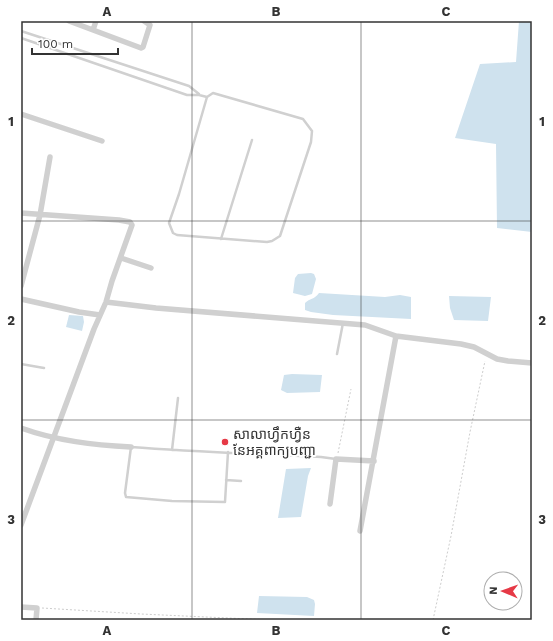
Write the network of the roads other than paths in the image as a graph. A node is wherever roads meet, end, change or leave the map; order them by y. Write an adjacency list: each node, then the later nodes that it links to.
1 (69, 21): 4 (street)
2 (96, 21): 4 (street)
3 (144, 21): 4 (street)
4 (93, 30)
5 (21, 32): 7 (lane)
6 (21, 38): 7 (lane)
7 (199, 95): 8 (lane)
8 (207, 97): 15 (lane); 15 (lane)
9 (21, 114): 11 (street)
10 (252, 140): 15 (lane)
11 (102, 141)
12 (50, 157): 14 (street)
13 (21, 213): 14 (street)
14 (40, 215): 16 (street); 18 (street)
15 (221, 239)
16 (121, 258): 17 (street); 20 (street)
17 (151, 268)
18 (21, 286)
19 (21, 299): 21 (street)
20 (106, 302): 21 (street); 22 (street)
21 (100, 315): 30 (street)
22 (343, 323): 23 (street); 24 (lane)
23 (396, 336): 25 (street); 35 (street)
24 (337, 354)
25 (532, 363)
26 (21, 364): 27 (lane)
27 (44, 368)
28 (178, 398): 32 (lane)
29 (21, 428): 30 (street)
30 (54, 438): 31 (street); 39 (street)
31 (132, 446): 32 (lane); 36 (lane)
32 (172, 450): 33 (lane)
33 (228, 452): 34 (lane); 36 (lane)
34 (336, 459): 35 (street); 38 (street)
35 (374, 461): 40 (street)
36 (226, 480): 37 (lane)
37 (241, 480)
38 (330, 504)
39 (21, 525)
40 (360, 531)
41 (21, 607): 42 (street)
42 (36, 618)

